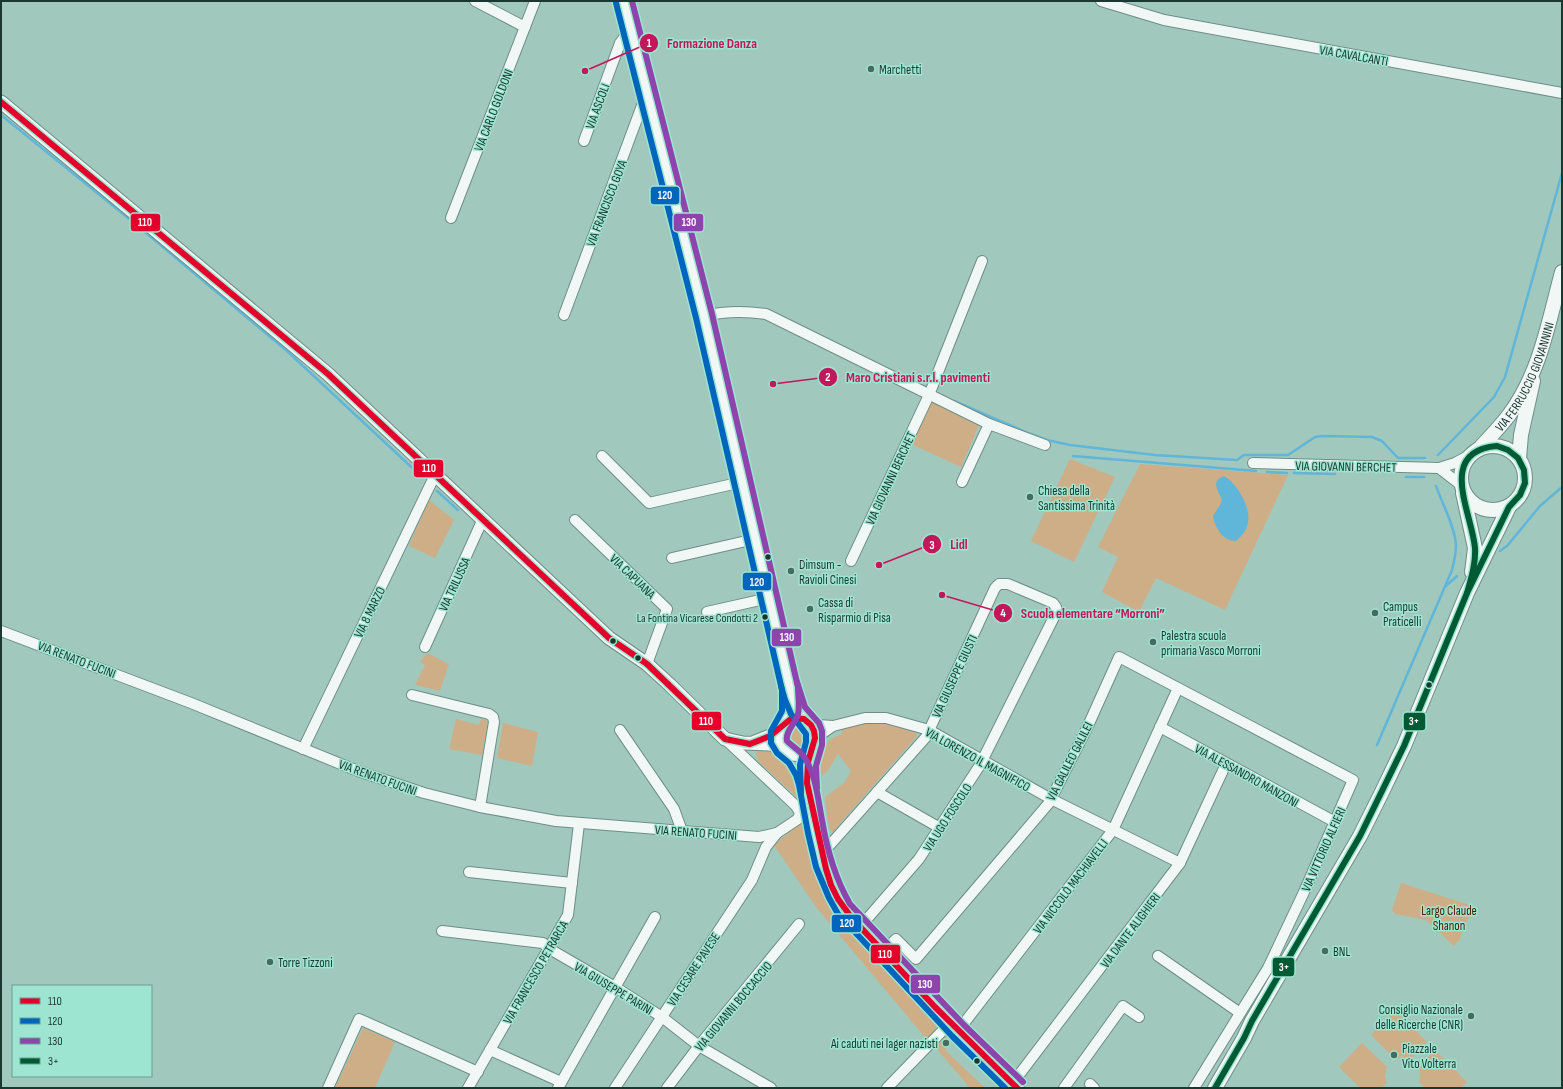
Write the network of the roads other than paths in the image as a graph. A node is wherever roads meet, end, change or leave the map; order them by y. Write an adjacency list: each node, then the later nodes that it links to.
1 (475, 1): 5 (street)
2 (534, 1): 5 (street, VIA CARLO GOLDONI)
3 (624, 1): 6 (main road)
4 (1101, 1): 8 (street, VIA CAVALCANTI)
5 (525, 27): 11 (street, VIA CARLO GOLDONI)
6 (632, 28): 7 (main road); 10 (street, VIA ASCOLI)
7 (648, 90): 14 (street, VIA FRANCISCO GOYA); 15 (main road)
8 (1562, 93)
9 (1, 102): 25 (street)
10 (584, 141)
11 (452, 218)
12 (982, 261): 17 (street, VIA GIOVANNI BERCHET)
13 (1562, 272): 16 (main road, VIA FERRUCCIO GIOVANNINI)
14 (564, 315)
15 (704, 316): 17 (street); 26 (main road)
16 (1537, 363): 20 (main road, VIA FERRUCCIO GIOVANNINI); 22 (main road, VIA FERRUCCIO GIOVANNINI)
17 (929, 395): 18 (street); 34 (street, VIA GIOVANNI BERCHET)
18 (989, 424): 19 (street); 27 (street)
19 (1045, 445)
20 (1475, 452): 22 (main road); 24 (street, VIA GIOVANNI BERCHET); 28 (main road)
21 (602, 456): 26 (street)
22 (1518, 458): 29 (main road)
23 (1253, 463): 24 (street, VIA GIOVANNI BERCHET)
24 (1439, 468): 28 (street)
25 (435, 475): 30 (street); 54 (street, VIA 8 MARZO)
26 (742, 482): 32 (main road)
27 (962, 482)
28 (1462, 487): 29 (main road); 35 (main road)
29 (1509, 507): 35 (main road)
30 (482, 520): 40 (street, VIA TRILUSSA); 41 (street)
31 (575, 520): 41 (street, VIA CAPUANA)
32 (755, 540): 33 (street); 36 (main road)
33 (672, 558)
34 (851, 561)
35 (1467, 593): 100 (main road)
36 (769, 598): 38 (street); 42 (main road)
37 (1056, 608): 50 (street, VIA GIUSEPPE GIUSTI); 56 (street, VIA UGO FOSCOLO)
38 (707, 612)
39 (1, 630): 54 (street, VIA RENATO FUCINI)
40 (425, 648)
41 (647, 664): 51 (street)
42 (790, 688): 45 (main road); 46 (main road)
43 (1178, 688): 48 (street); 61 (street, VIA GALILEO GALILEI); 63 (street, VIA VITTORIO ALFIERI)
44 (412, 695): 62 (street)
45 (806, 721): 46 (main road); 47 (street, VIA LORENZO IL MAGNIFICO); 53 (main road)
46 (783, 725): 52 (street); 55 (main road)
47 (833, 726): 50 (street, VIA LORENZO IL MAGNIFICO); 53 (street, VIA LORENZO IL MAGNIFICO)
48 (1160, 727): 58 (street, VIA ALESSANDRO MANZONI); 66 (street, VIA NICCOLÒ MACHIAVELLI)
49 (620, 730): 67 (street)
50 (929, 730): 56 (street, VIA LORENZO IL MAGNIFICO); 60 (street, VIA GIUSEPPE GIUSTI)
51 (725, 739): 52 (street); 57 (street)
52 (750, 744): 55 (street); 57 (street)
53 (813, 744): 55 (main road); 59 (main road)
54 (303, 749): 62 (street, VIA RENATO FUCINI)
55 (787, 751): 59 (main road)
56 (983, 760): 61 (street, VIA LORENZO IL MAGNIFICO); 65 (street, VIA UGO FOSCOLO)
57 (749, 762): 68 (street)
58 (1226, 764): 63 (street, VIA ALESSANDRO MANZONI); 72 (street, VIA DANTE ALIGHIERI)
59 (807, 783): 77 (main road)
60 (877, 792): 65 (street); 70 (street, VIA GIUSEPPE GIUSTI)
61 (1051, 800): 66 (street, VIA LORENZO IL MAGNIFICO); 80 (street, VIA GALILEO GALILEI)
62 (480, 808): 64 (street, VIA RENATO FUCINI)
63 (1335, 822): 83 (street, VIA VITTORIO ALFIERI)
64 (579, 824): 67 (street, VIA RENATO FUCINI); 74 (street, VIA FRANCESCO PETRARCA)
65 (940, 828): 77 (street, VIA UGO FOSCOLO)
66 (1113, 830): 72 (street, VIA LORENZO IL MAGNIFICO); 86 (street, VIA NICCOLÒ MACHIAVELLI)
67 (682, 831): 69 (street, VIA RENATO FUCINI)
68 (777, 833): 69 (street, VIA RENATO FUCINI); 71 (street, VIA CESARE PAVESE)
69 (759, 837): 71 (street)
70 (829, 846)
71 (766, 847): 84 (street, VIA CESARE PAVESE)
72 (1180, 863): 91 (street, VIA DANTE ALIGHIERI)
73 (469, 872): 74 (street)
74 (572, 883): 79 (street, VIA FRANCESCO PETRARCA)
75 (655, 917): 82 (street)
76 (799, 924): 87 (street, VIA GIOVANNI BOCCACCIO)
77 (860, 927): 80 (main road)
78 (442, 931): 79 (street, VIA GIUSEPPE PARINI)
79 (548, 948): 82 (street, VIA GIUSEPPE PARINI); 88 (street, VIA FRANCESCO PETRARCA)
80 (883, 952): 86 (main road)
81 (1158, 956): 83 (street)
82 (614, 987): 84 (street, VIA GIUSEPPE PARINI); 90 (street)
83 (1240, 1013): 99 (street, VIA VITTORIO ALFIERI)
84 (662, 1017): 87 (street, VIA GIUSEPPE PARINI); 94 (street, VIA CESARE PAVESE)
85 (1139, 1017): 98 (street)
86 (954, 1027): 91 (main road); 97 (street, VIA NICCOLÒ MACHIAVELLI)
87 (699, 1046): 95 (street, VIA GIOVANNI BOCCACCIO); 96 (street, VIA GIUSEPPE PARINI)
88 (490, 1050): 89 (street, VIA FRANCESCO PETRARCA); 90 (street)
89 (478, 1072): 92 (street); 93 (street, VIA FRANCESCO PETRARCA)
90 (560, 1085)
91 (1015, 1086)
92 (328, 1088)
93 (468, 1088)
94 (615, 1088)
95 (667, 1088)
96 (771, 1088)
97 (887, 1088)
98 (1064, 1088)
99 (1194, 1088)
100 (1216, 1088)

